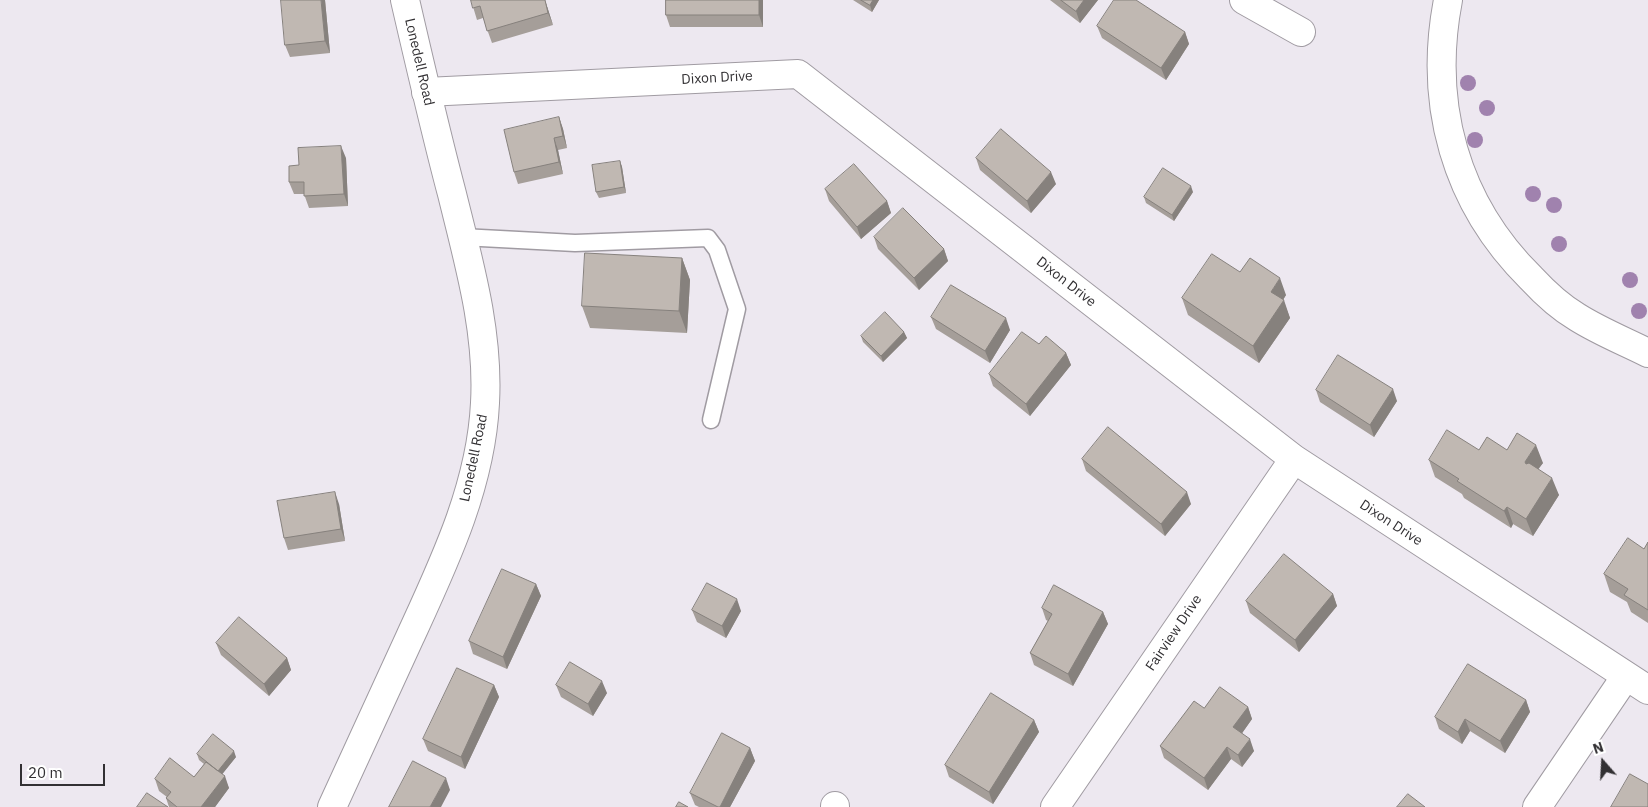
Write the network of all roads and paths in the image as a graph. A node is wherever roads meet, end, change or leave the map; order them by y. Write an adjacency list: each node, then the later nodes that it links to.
1 (404, 0): 5 (street, Lonedell Road)
2 (1244, 0): 4 (street)
3 (1448, 0): 7 (street)
4 (1301, 32)
5 (426, 92): 6 (street, Lonedell Road); 9 (street, Dixon Drive)
6 (462, 237): 8 (lane); 11 (street, Lonedell Road)
7 (1648, 353)
8 (711, 420)
9 (1294, 459): 10 (street, Dixon Drive); 12 (street, Fairview Drive)
10 (1637, 683): 13 (street)
11 (332, 807)
12 (1055, 807)
13 (1537, 807)

